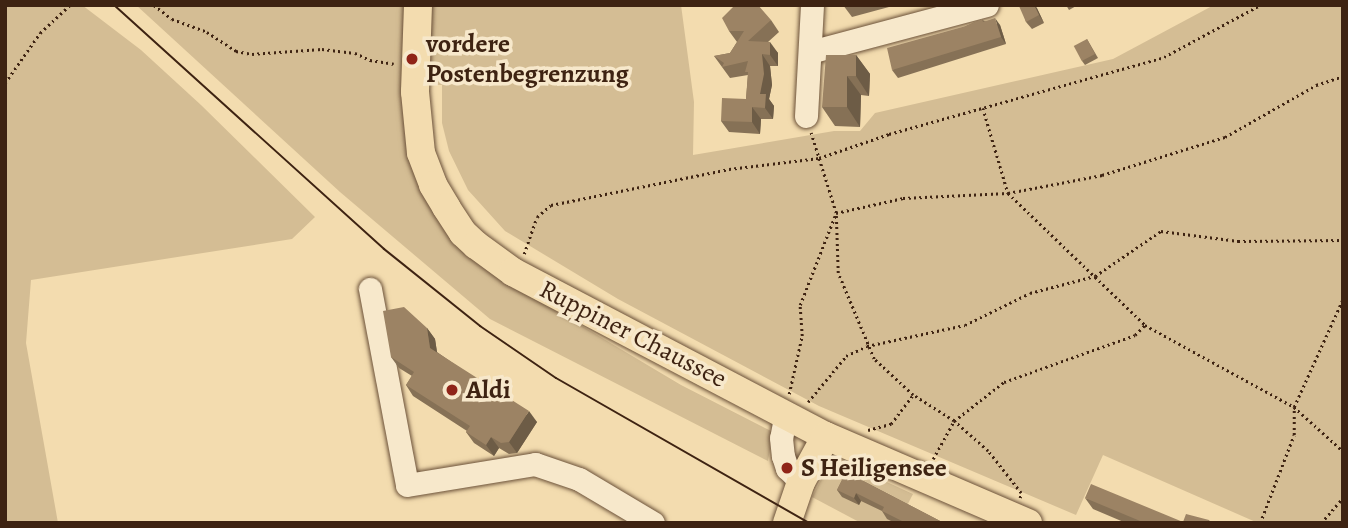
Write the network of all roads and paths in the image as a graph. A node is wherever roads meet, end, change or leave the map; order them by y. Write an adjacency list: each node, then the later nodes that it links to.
1 (154, 5): 8 (path)
2 (418, 5): 8 (main road, Ruppiner Chaussee)
3 (812, 5): 7 (street)
4 (987, 5): 7 (street)
5 (1260, 5): 11 (path)
6 (68, 6): 10 (path)
7 (810, 52): 12 (street)
8 (416, 70): 24 (main road, Ruppiner Chaussee)
9 (1343, 76): 14 (path)
10 (5, 83)
11 (983, 108): 13 (path); 14 (path)
12 (806, 116): 13 (path)
13 (819, 158): 15 (path); 17 (path)
14 (1008, 193): 15 (path); 18 (path)
15 (836, 213): 22 (path); 24 (path)
16 (1343, 240): 18 (path)
17 (521, 261)
18 (1094, 276): 21 (path); 22 (path)
19 (370, 289): 34 (street)
20 (1343, 299): 25 (path)
21 (1145, 325): 25 (path); 26 (path)
22 (867, 346): 23 (path); 24 (path)
23 (913, 395): 26 (path); 27 (path)
24 (793, 406): 28 (main road, Ruppiner Chaussee); 31 (street)
25 (1294, 407): 29 (path); 36 (path)
26 (954, 421): 30 (path); 33 (path)
27 (865, 431)
28 (826, 436): 30 (main road, Ruppiner Chaussee); 31 (main road)
29 (1343, 451)
30 (922, 477): 33 (main road, Ruppiner Chaussee)
31 (801, 482): 35 (main road)
32 (1343, 498): 37 (path)
33 (1022, 520)
34 (653, 523)
35 (786, 523)
36 (1260, 523)
37 (1321, 523)

